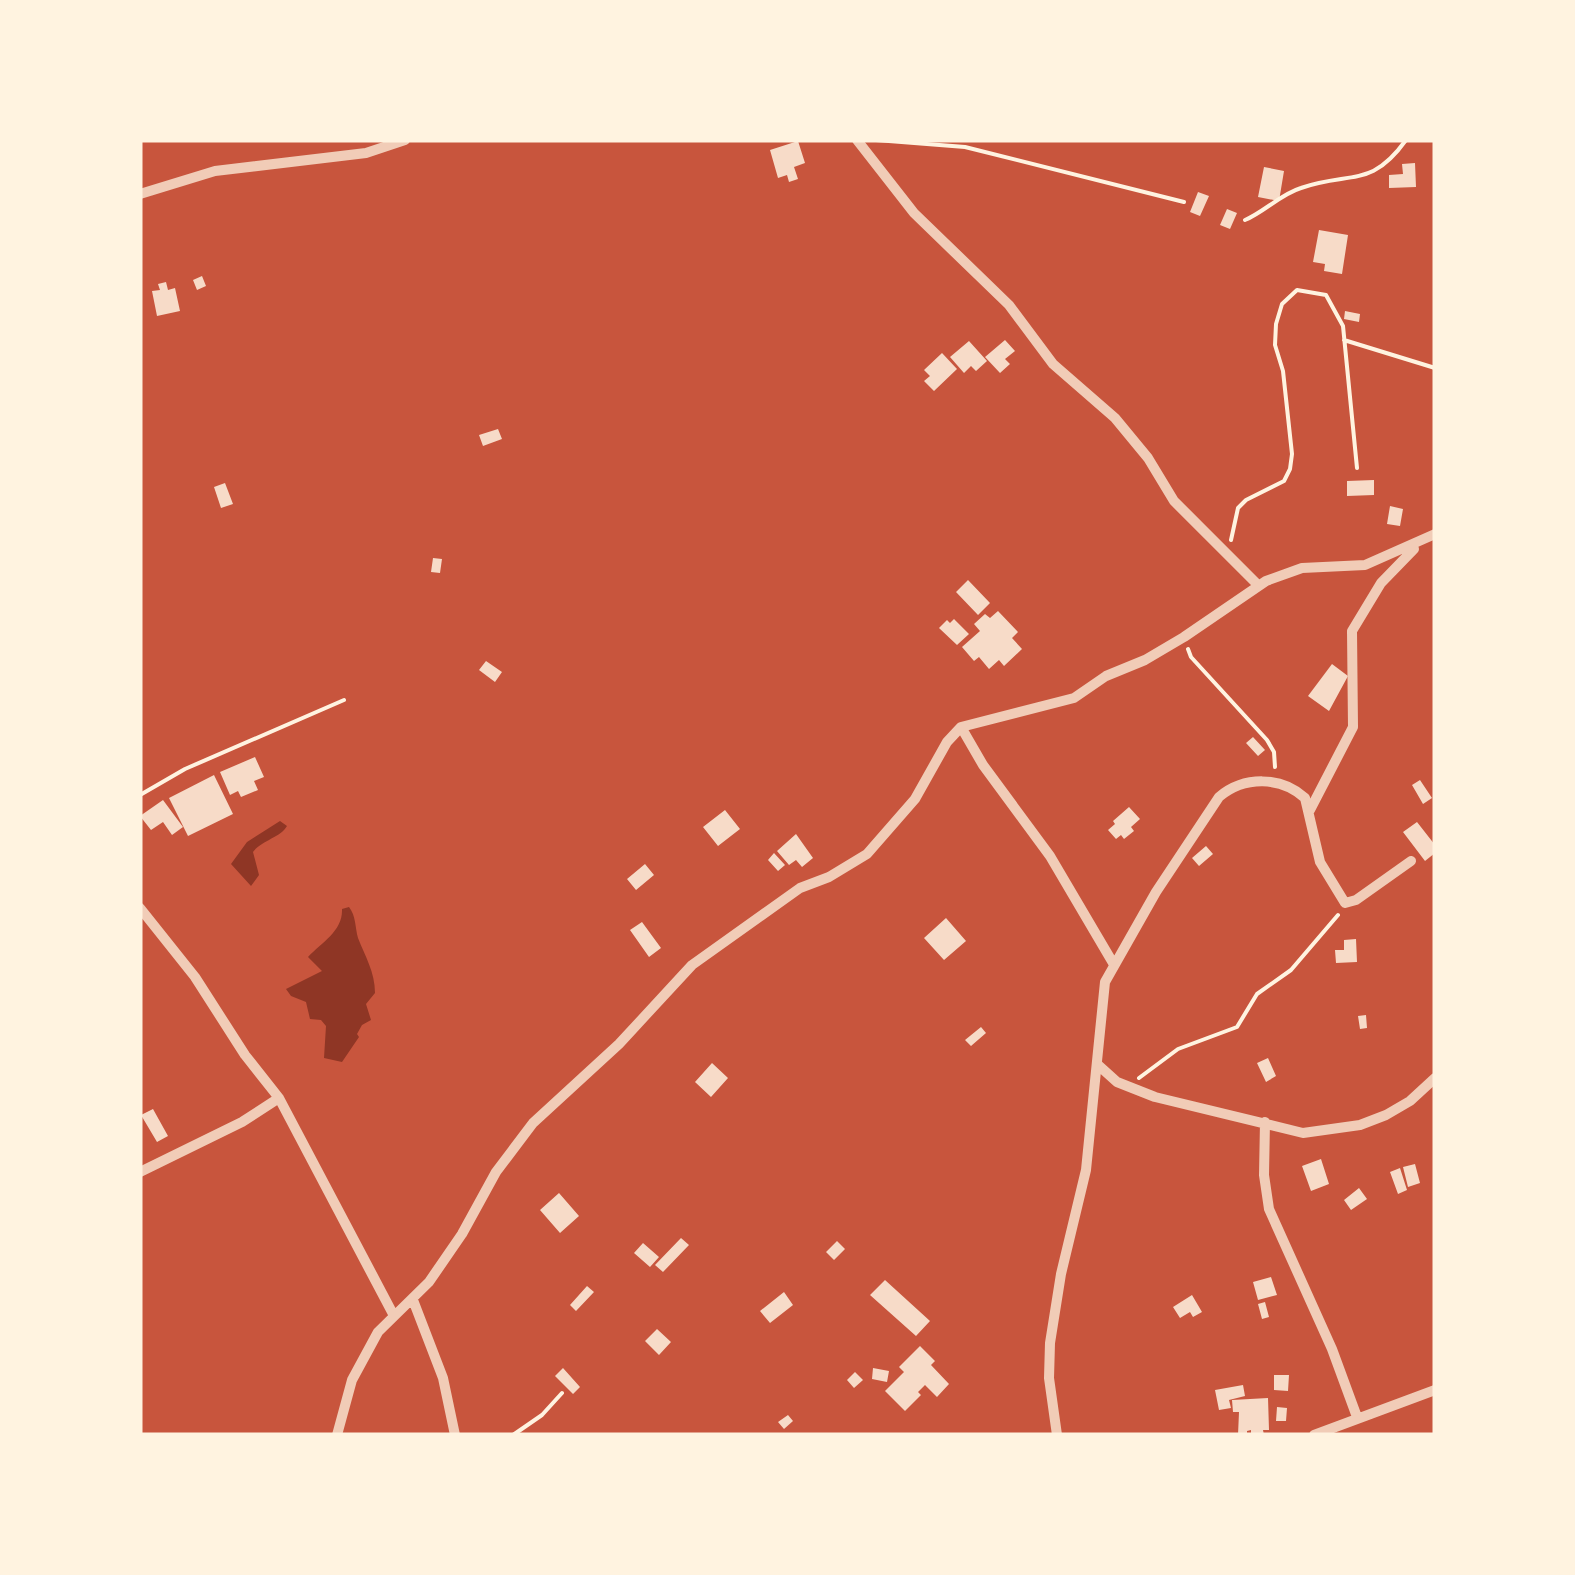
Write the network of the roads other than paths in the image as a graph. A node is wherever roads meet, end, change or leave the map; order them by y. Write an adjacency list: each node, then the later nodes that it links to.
1 (405, 140): 3 (street)
2 (857, 140): 5 (street)
3 (140, 194)
4 (1431, 536): 5 (street); 7 (street)
5 (1258, 585): 6 (street)
6 (960, 728): 10 (street); 16 (street)
7 (1310, 810): 8 (street); 10 (street)
8 (1411, 862)
9 (140, 908): 13 (street)
10 (1113, 963): 11 (street)
11 (1098, 1064): 14 (street); 22 (street)
12 (1435, 1078): 14 (street)
13 (279, 1098): 15 (street); 17 (street)
14 (1265, 1122): 19 (street)
15 (140, 1172)
16 (413, 1300): 17 (street); 21 (street)
17 (393, 1314): 20 (street)
18 (1435, 1390): 19 (street)
19 (1358, 1417): 23 (street)
20 (337, 1435)
21 (456, 1435)
22 (1058, 1435)
23 (1314, 1435)

